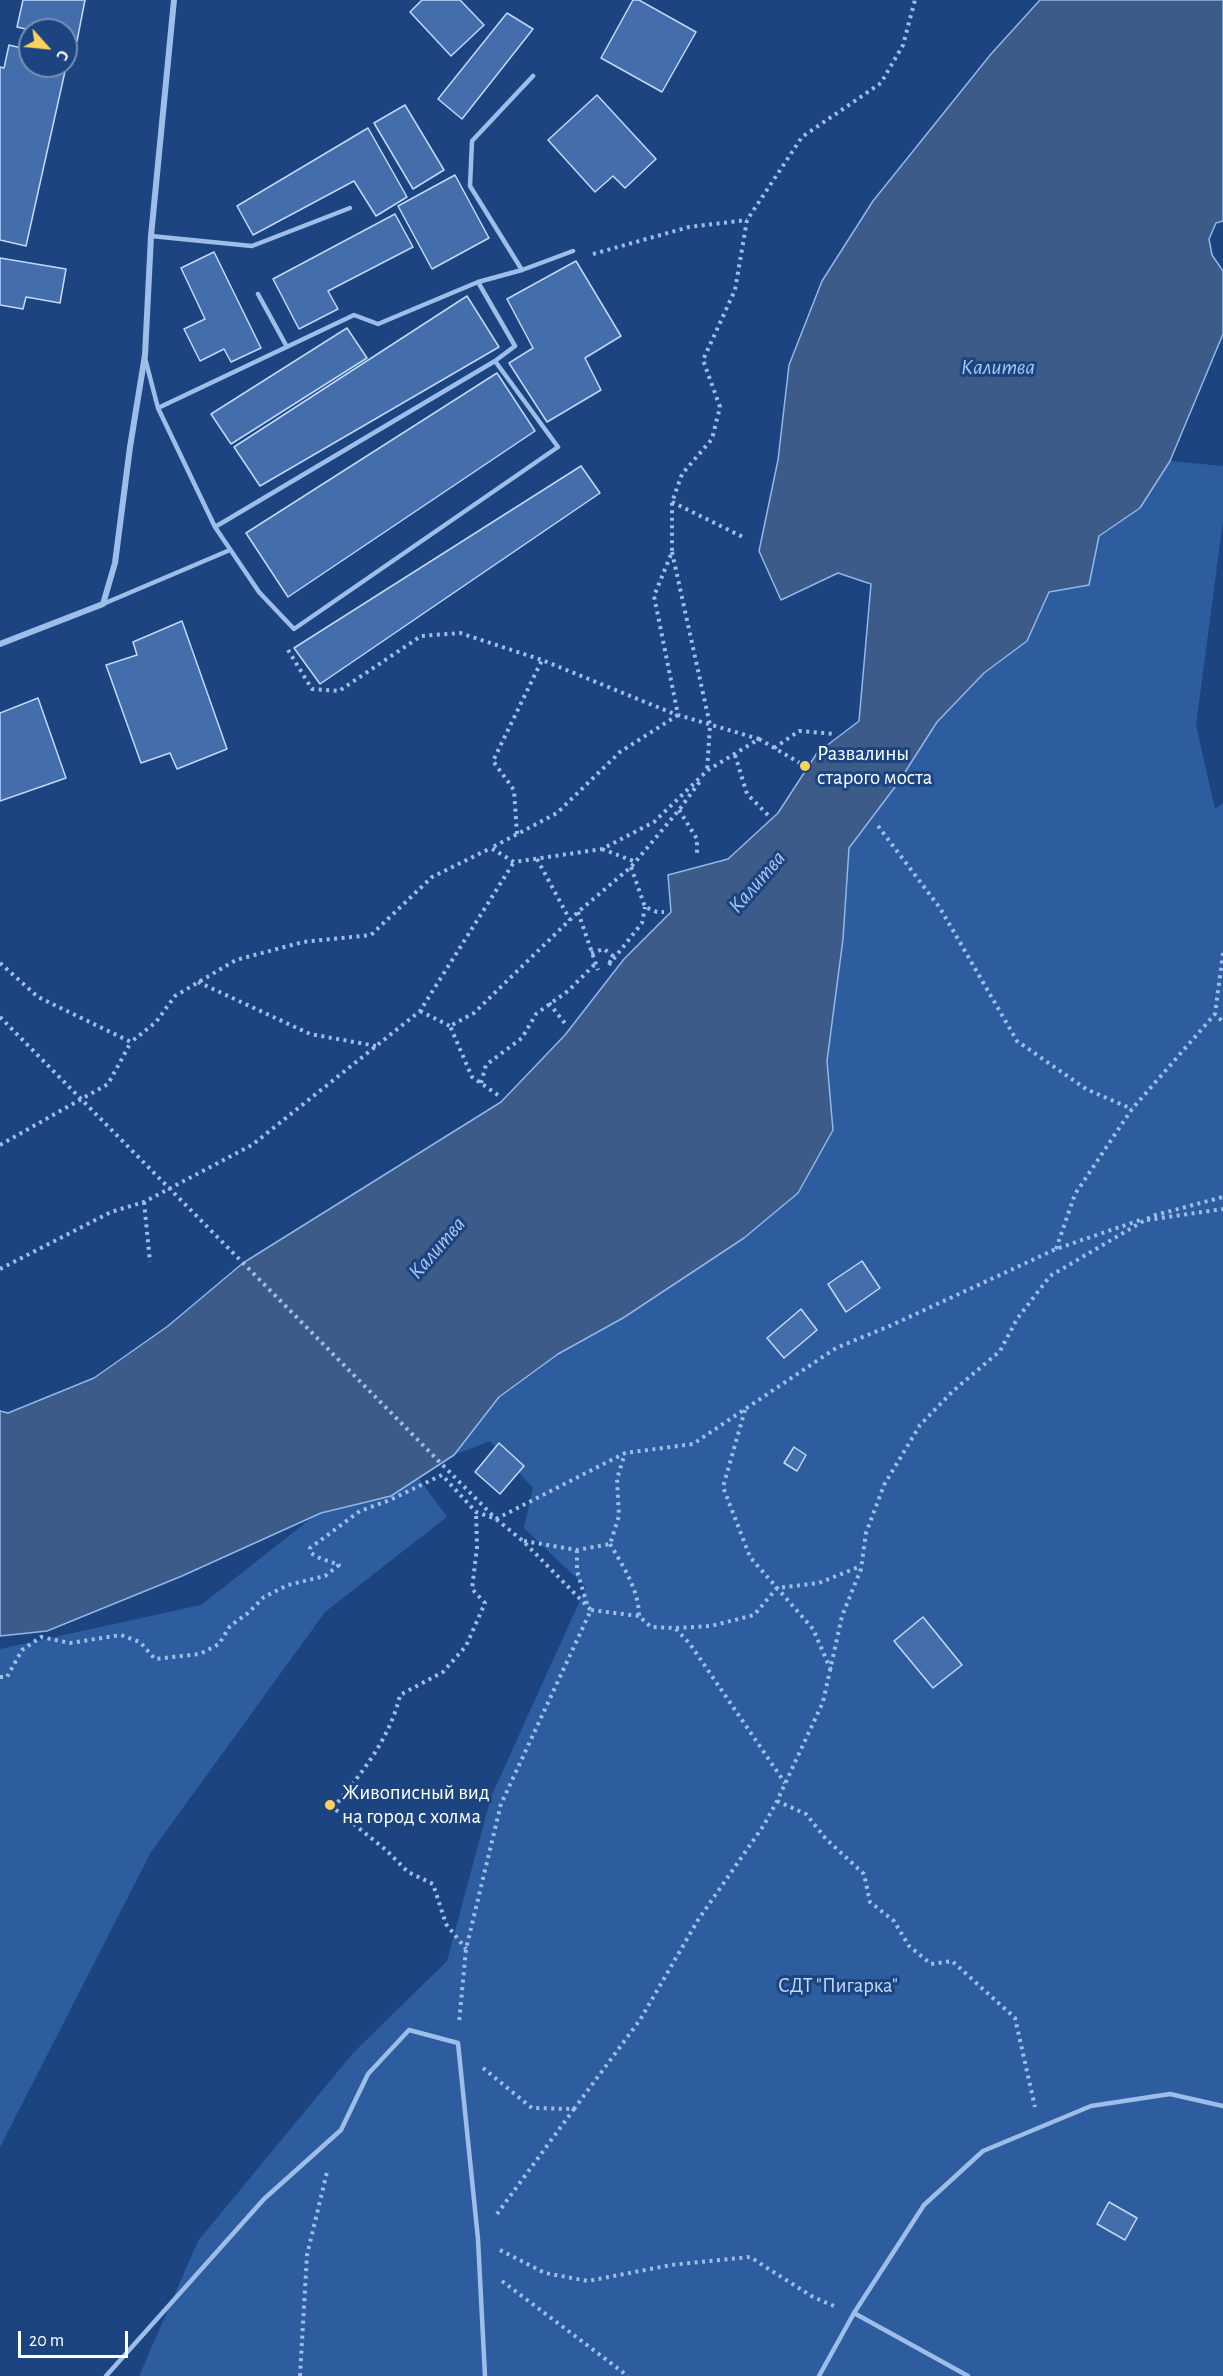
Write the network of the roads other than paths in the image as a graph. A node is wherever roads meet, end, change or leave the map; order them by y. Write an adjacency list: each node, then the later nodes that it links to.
1 (174, 0): 4 (street)
2 (532, 76): 6 (lane)
3 (350, 208): 4 (lane)
4 (151, 237): 10 (street)
5 (573, 250): 6 (lane)
6 (522, 270): 7 (lane)
7 (478, 282): 9 (lane); 11 (lane)
8 (258, 294): 9 (lane)
9 (287, 347): 12 (lane)
10 (145, 355): 12 (lane); 15 (street)
11 (495, 361): 13 (lane); 14 (lane)
12 (158, 408): 13 (lane)
13 (215, 527): 14 (lane)
14 (230, 550): 15 (lane)
15 (103, 604): 16 (street)
16 (0, 644)
17 (1223, 2106): 18 (lane)
18 (854, 2313): 21 (lane); 22 (lane)
19 (106, 2376): 20 (lane)
20 (485, 2376)
21 (819, 2376)
22 (968, 2376)

